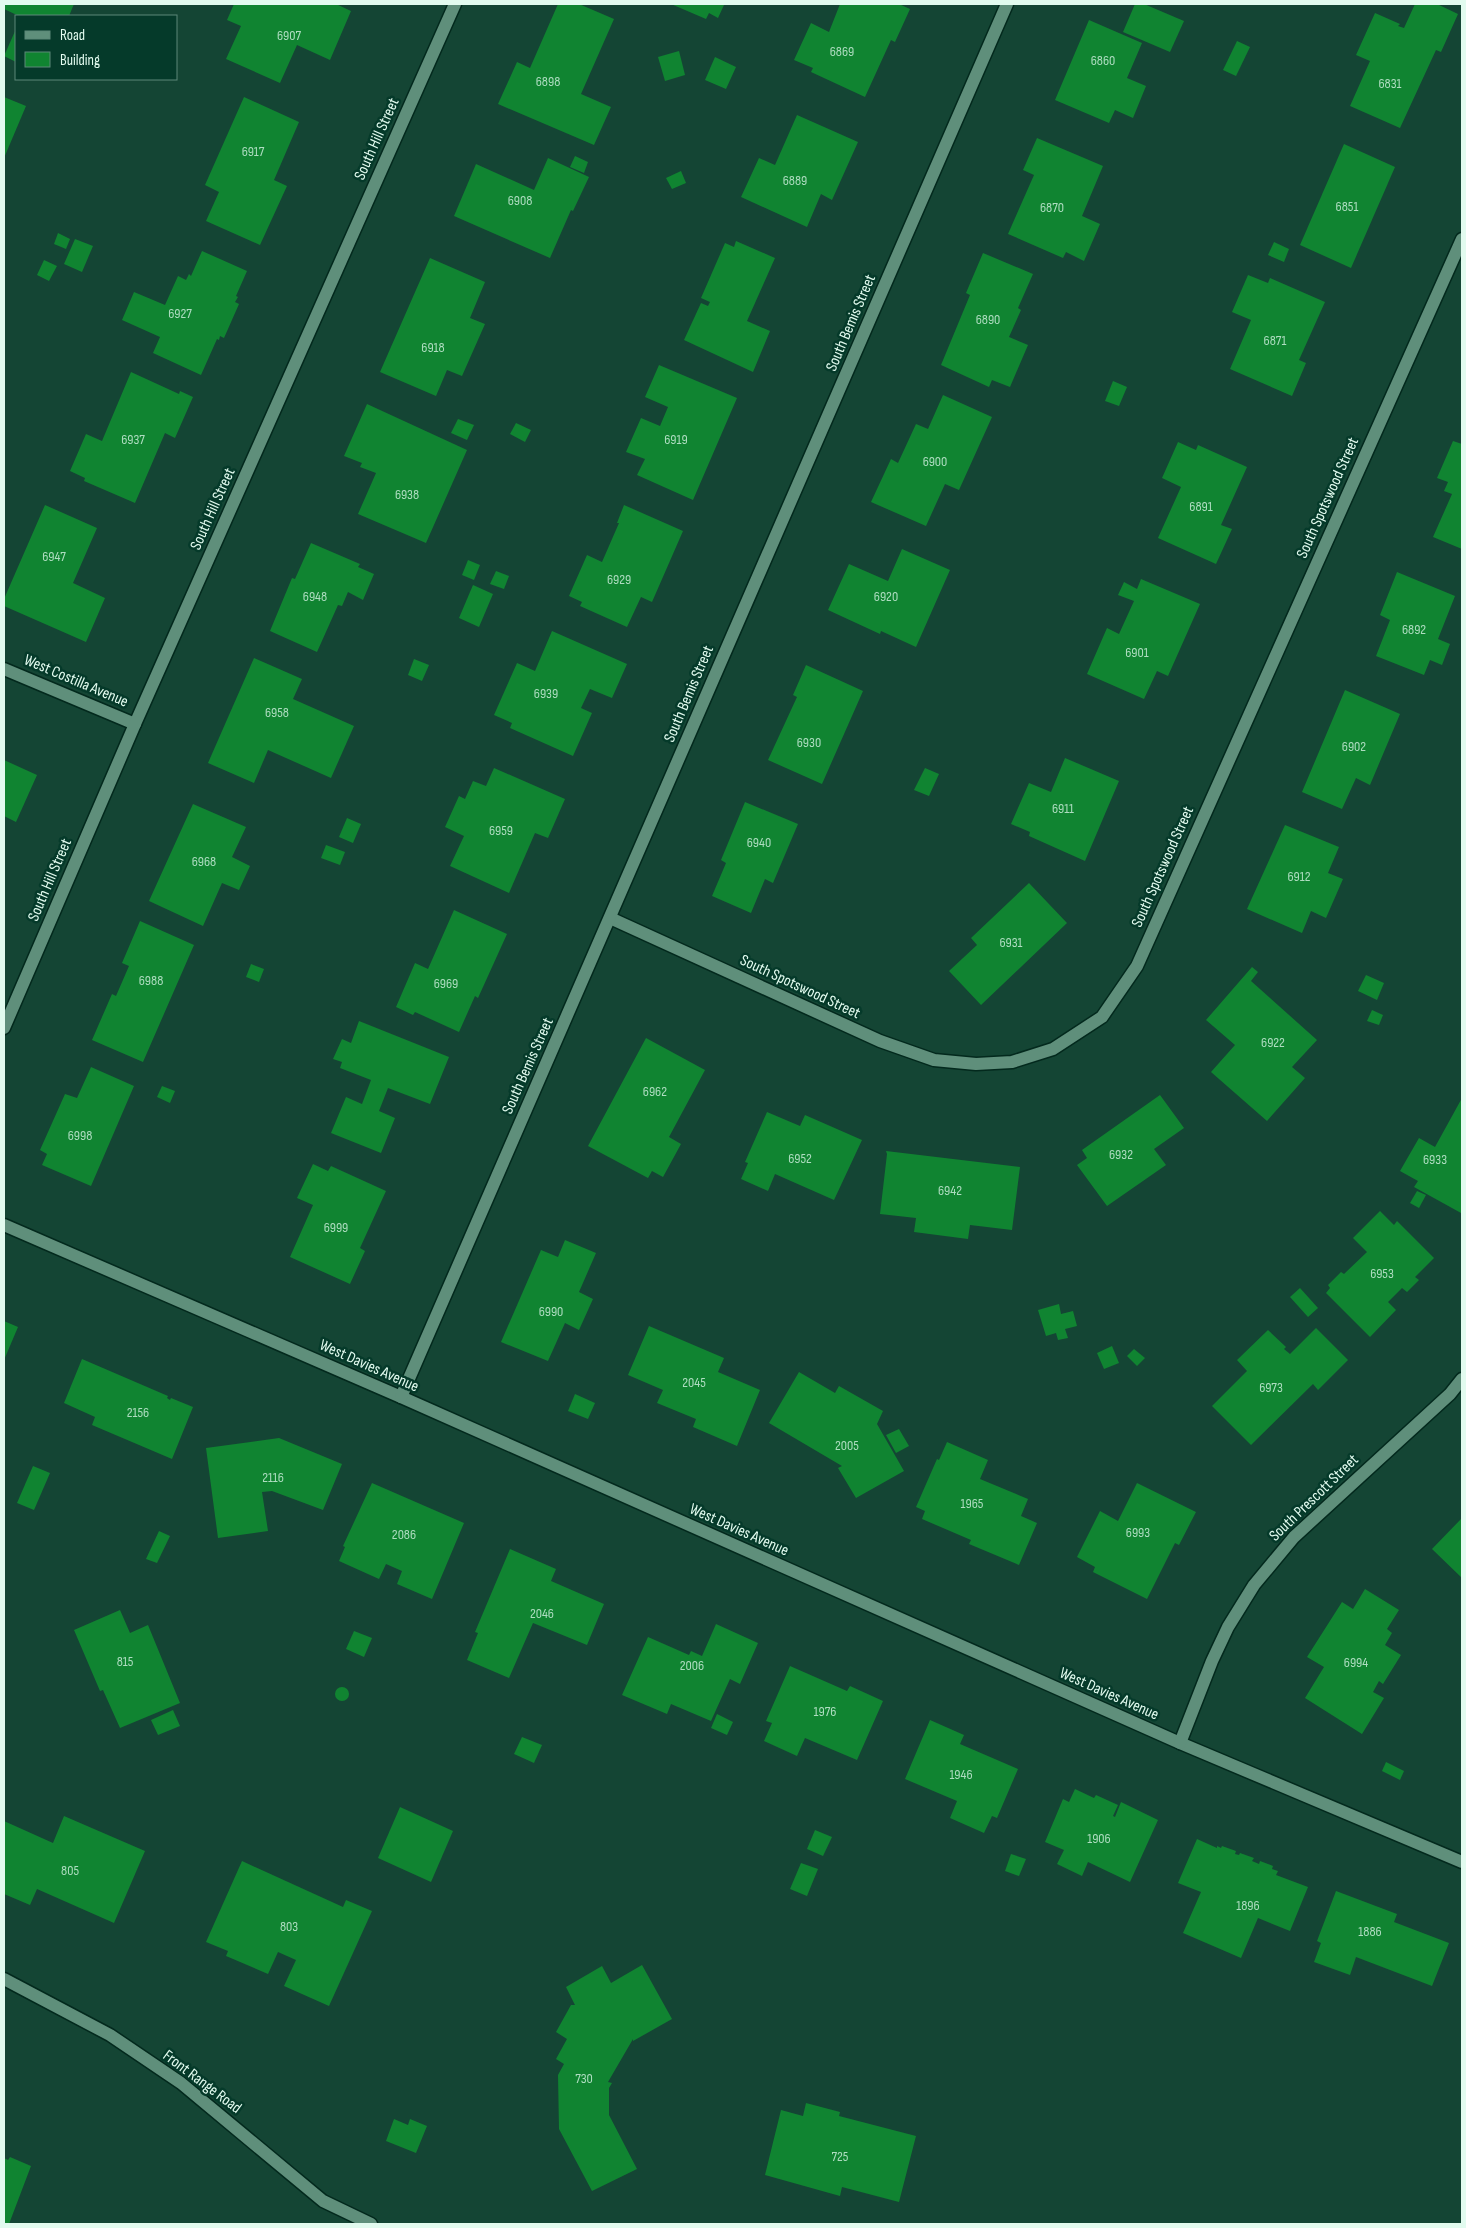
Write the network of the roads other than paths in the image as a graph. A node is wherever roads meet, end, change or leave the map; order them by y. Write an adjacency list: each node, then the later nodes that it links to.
1 (455, 4): 5 (street, South Hill Street)
2 (1007, 4): 6 (street, South Bemis Street)
3 (1462, 239): 6 (street, South Spotswood Street)
4 (4, 668): 5 (street, West Costilla Avenue)
5 (135, 724): 7 (street, South Hill Street)
6 (610, 918): 10 (street, South Bemis Street)
7 (4, 1028)
8 (4, 1225): 10 (street, West Davies Avenue)
9 (1462, 1380): 11 (street, South Prescott Street)
10 (401, 1398): 11 (street, West Davies Avenue)
11 (1180, 1743): 12 (street, West Davies Avenue)
12 (1462, 1862)
13 (4, 1979): 14 (street, Front Range Road)
14 (371, 2224)

